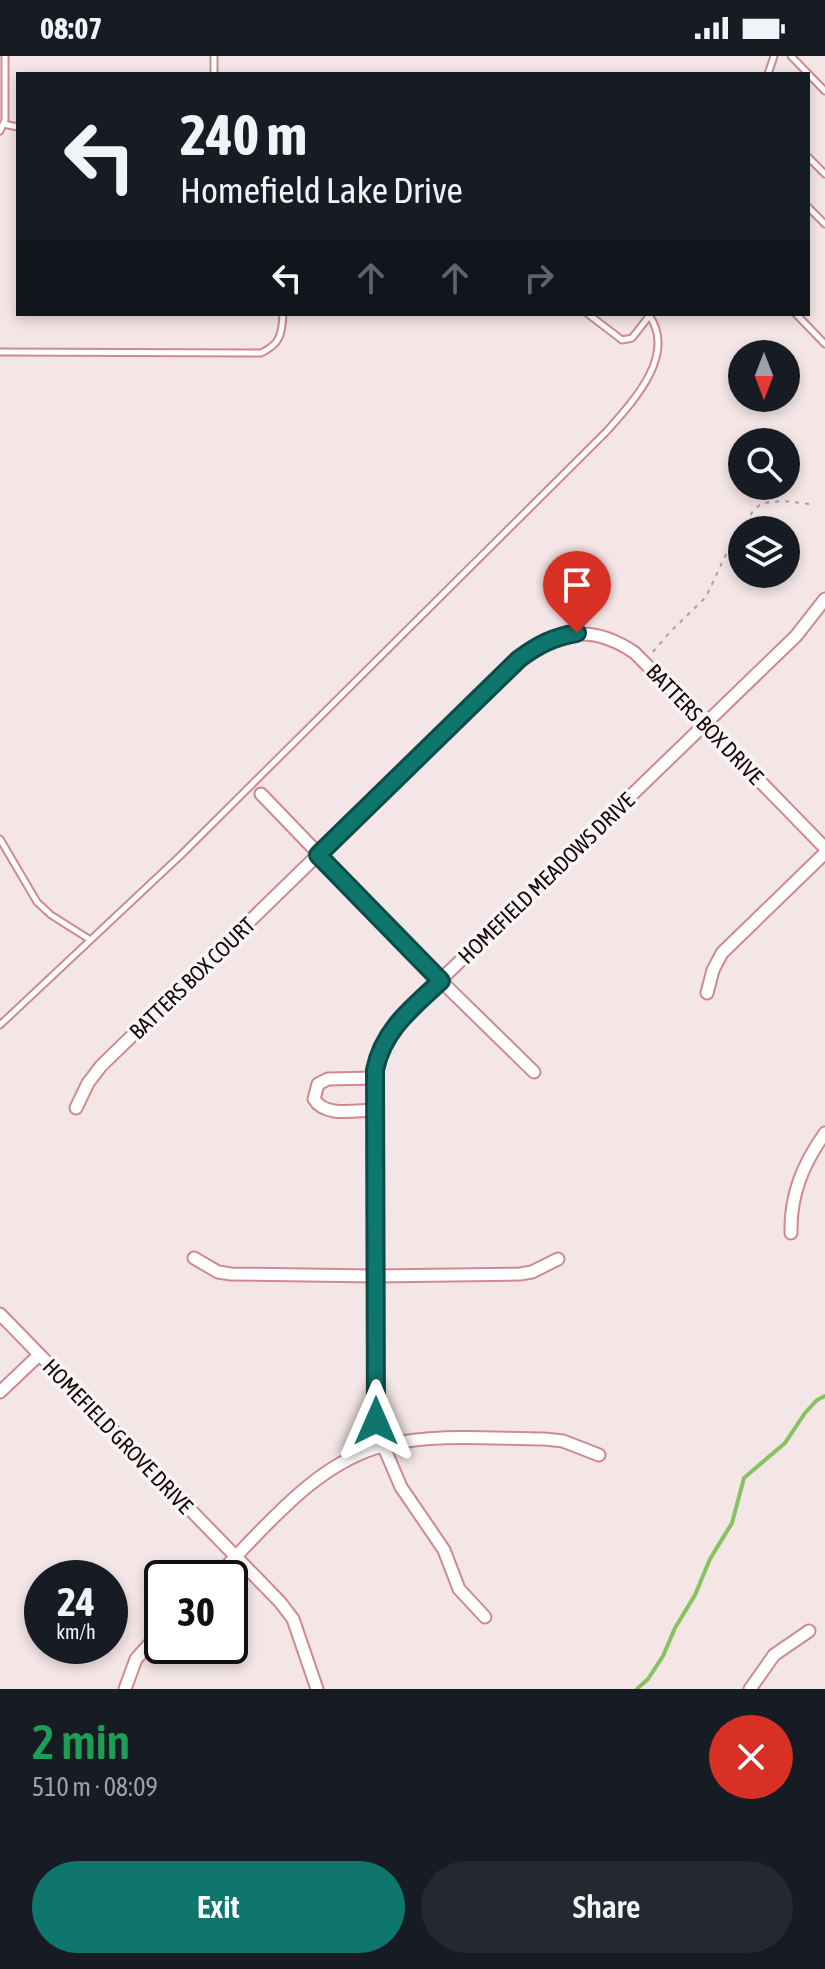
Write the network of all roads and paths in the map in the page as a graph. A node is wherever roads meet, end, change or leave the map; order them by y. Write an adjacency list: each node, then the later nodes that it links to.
1 (5, 56): 6 (lane)
2 (791, 56): 3 (lane)
3 (807, 72)
4 (810, 76): 5 (lane)
5 (825, 91)
6 (3, 124): 7 (lane); 8 (lane)
7 (16, 127)
8 (0, 131)
9 (810, 159): 10 (lane)
10 (825, 174)
11 (810, 209): 12 (lane)
12 (825, 224)
13 (283, 316): 19 (lane)
14 (591, 316): 15 (lane)
15 (648, 316)
16 (649, 316): 28 (lane)
17 (798, 316): 18 (lane)
18 (825, 344)
19 (0, 352)
20 (810, 504): 22 (path)
21 (825, 599): 23 (street, HOMEFIELD MEADOWS DRIVE)
22 (645, 663): 23 (street, BATTERS BOX DRIVE); 27 (street, BATTERS BOX DRIVE)
23 (705, 724): 26 (street, BATTERS BOX DRIVE); 29 (street, HOMEFIELD MEADOWS DRIVE)
24 (261, 794): 27 (street)
25 (0, 839): 28 (lane)
26 (825, 851): 30 (street)
27 (318, 855): 29 (street); 34 (street, BATTERS BOX COURT)
28 (89, 939): 31 (lane)
29 (441, 981): 32 (street); 33 (street, HOMEFIELD MEADOWS DRIVE)
30 (707, 993)
31 (0, 1025)
32 (534, 1072)
33 (375, 1078): 35 (street, HOMEFIELD MEADOWS DRIVE); 35 (street)
34 (76, 1108)
35 (375, 1110): 40 (street, HOMEFIELD MEADOWS DRIVE)
36 (825, 1133): 37 (street)
37 (791, 1233)
38 (194, 1258): 40 (street)
39 (558, 1259): 40 (street)
40 (375, 1276): 44 (street, HOMEFIELD MEADOWS DRIVE)
41 (0, 1314): 42 (street, HOMEFIELD GROVE DRIVE)
42 (39, 1355): 43 (street); 46 (street, HOMEFIELD GROVE DRIVE)
43 (0, 1392)
44 (383, 1445): 45 (street); 46 (street); 48 (street, HOMEFIELD MEADOWS DRIVE)
45 (599, 1455)
46 (236, 1557): 47 (street); 52 (street, HOMEFIELD GROVE DRIVE)
47 (233, 1560)
48 (485, 1617)
49 (809, 1631): 53 (street)
50 (144, 1650): 51 (street)
51 (125, 1689)
52 (317, 1689)
53 (750, 1689)

